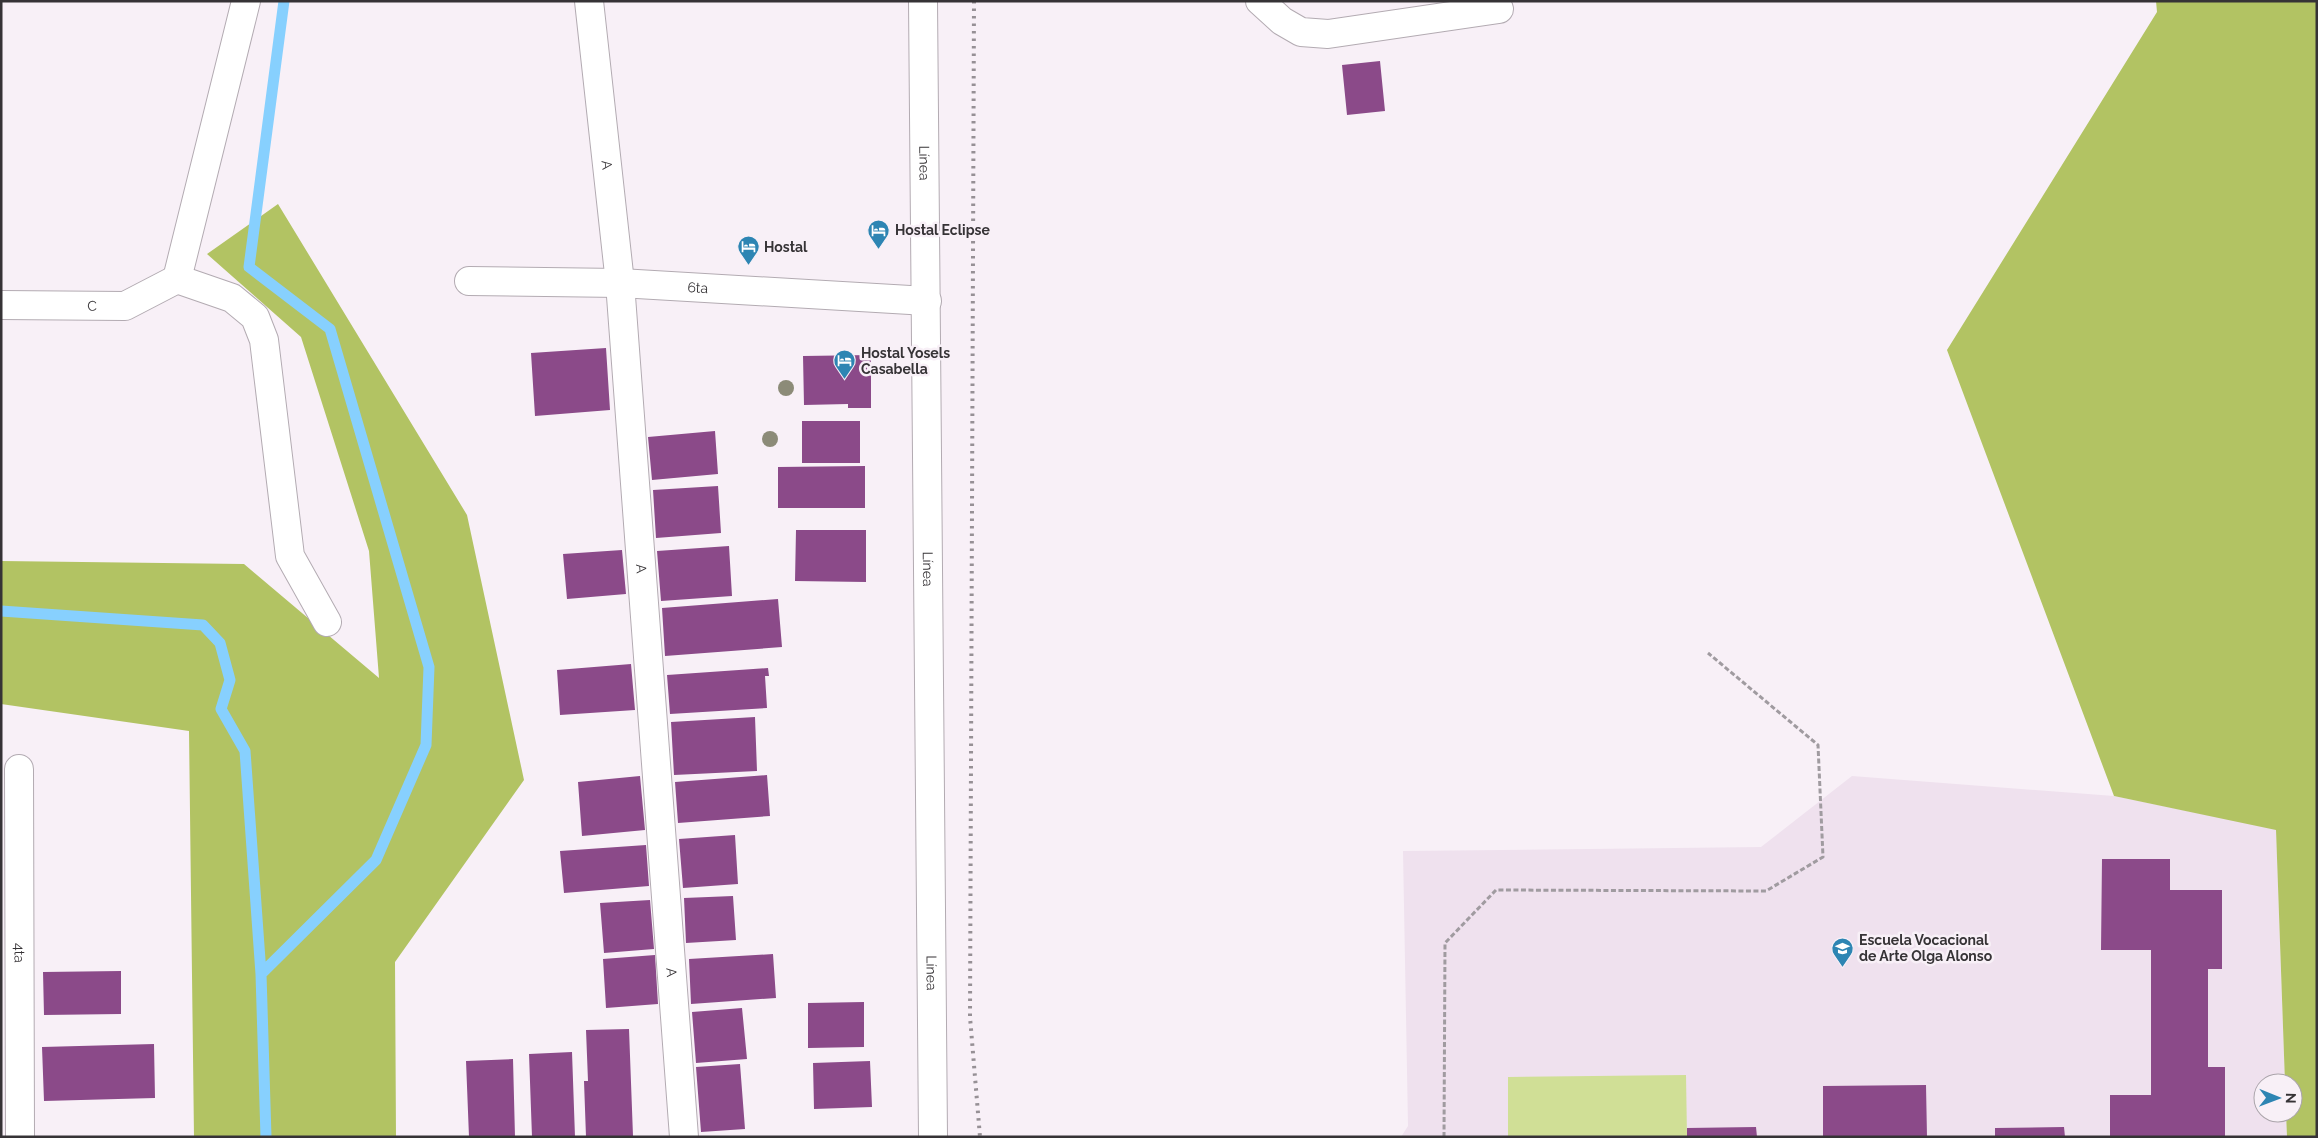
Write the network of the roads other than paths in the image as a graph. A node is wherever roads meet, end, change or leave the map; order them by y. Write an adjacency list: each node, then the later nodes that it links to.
1 (246, 1): 6 (street)
2 (589, 1): 8 (street, A)
3 (923, 1): 9 (street, Línea)
4 (1260, 1): 5 (street)
5 (1500, 9)
6 (177, 279): 10 (street, C); 11 (street)
7 (469, 281): 8 (street, 6ta)
8 (620, 283): 9 (street, 6ta); 15 (street, A)
9 (927, 301): 16 (street, Línea)
10 (1, 305)
11 (327, 622)
12 (19, 769): 13 (street, 4ta)
13 (10, 1071): 14 (street, 4ta)
14 (20, 1137)
15 (684, 1137)
16 (933, 1137)

